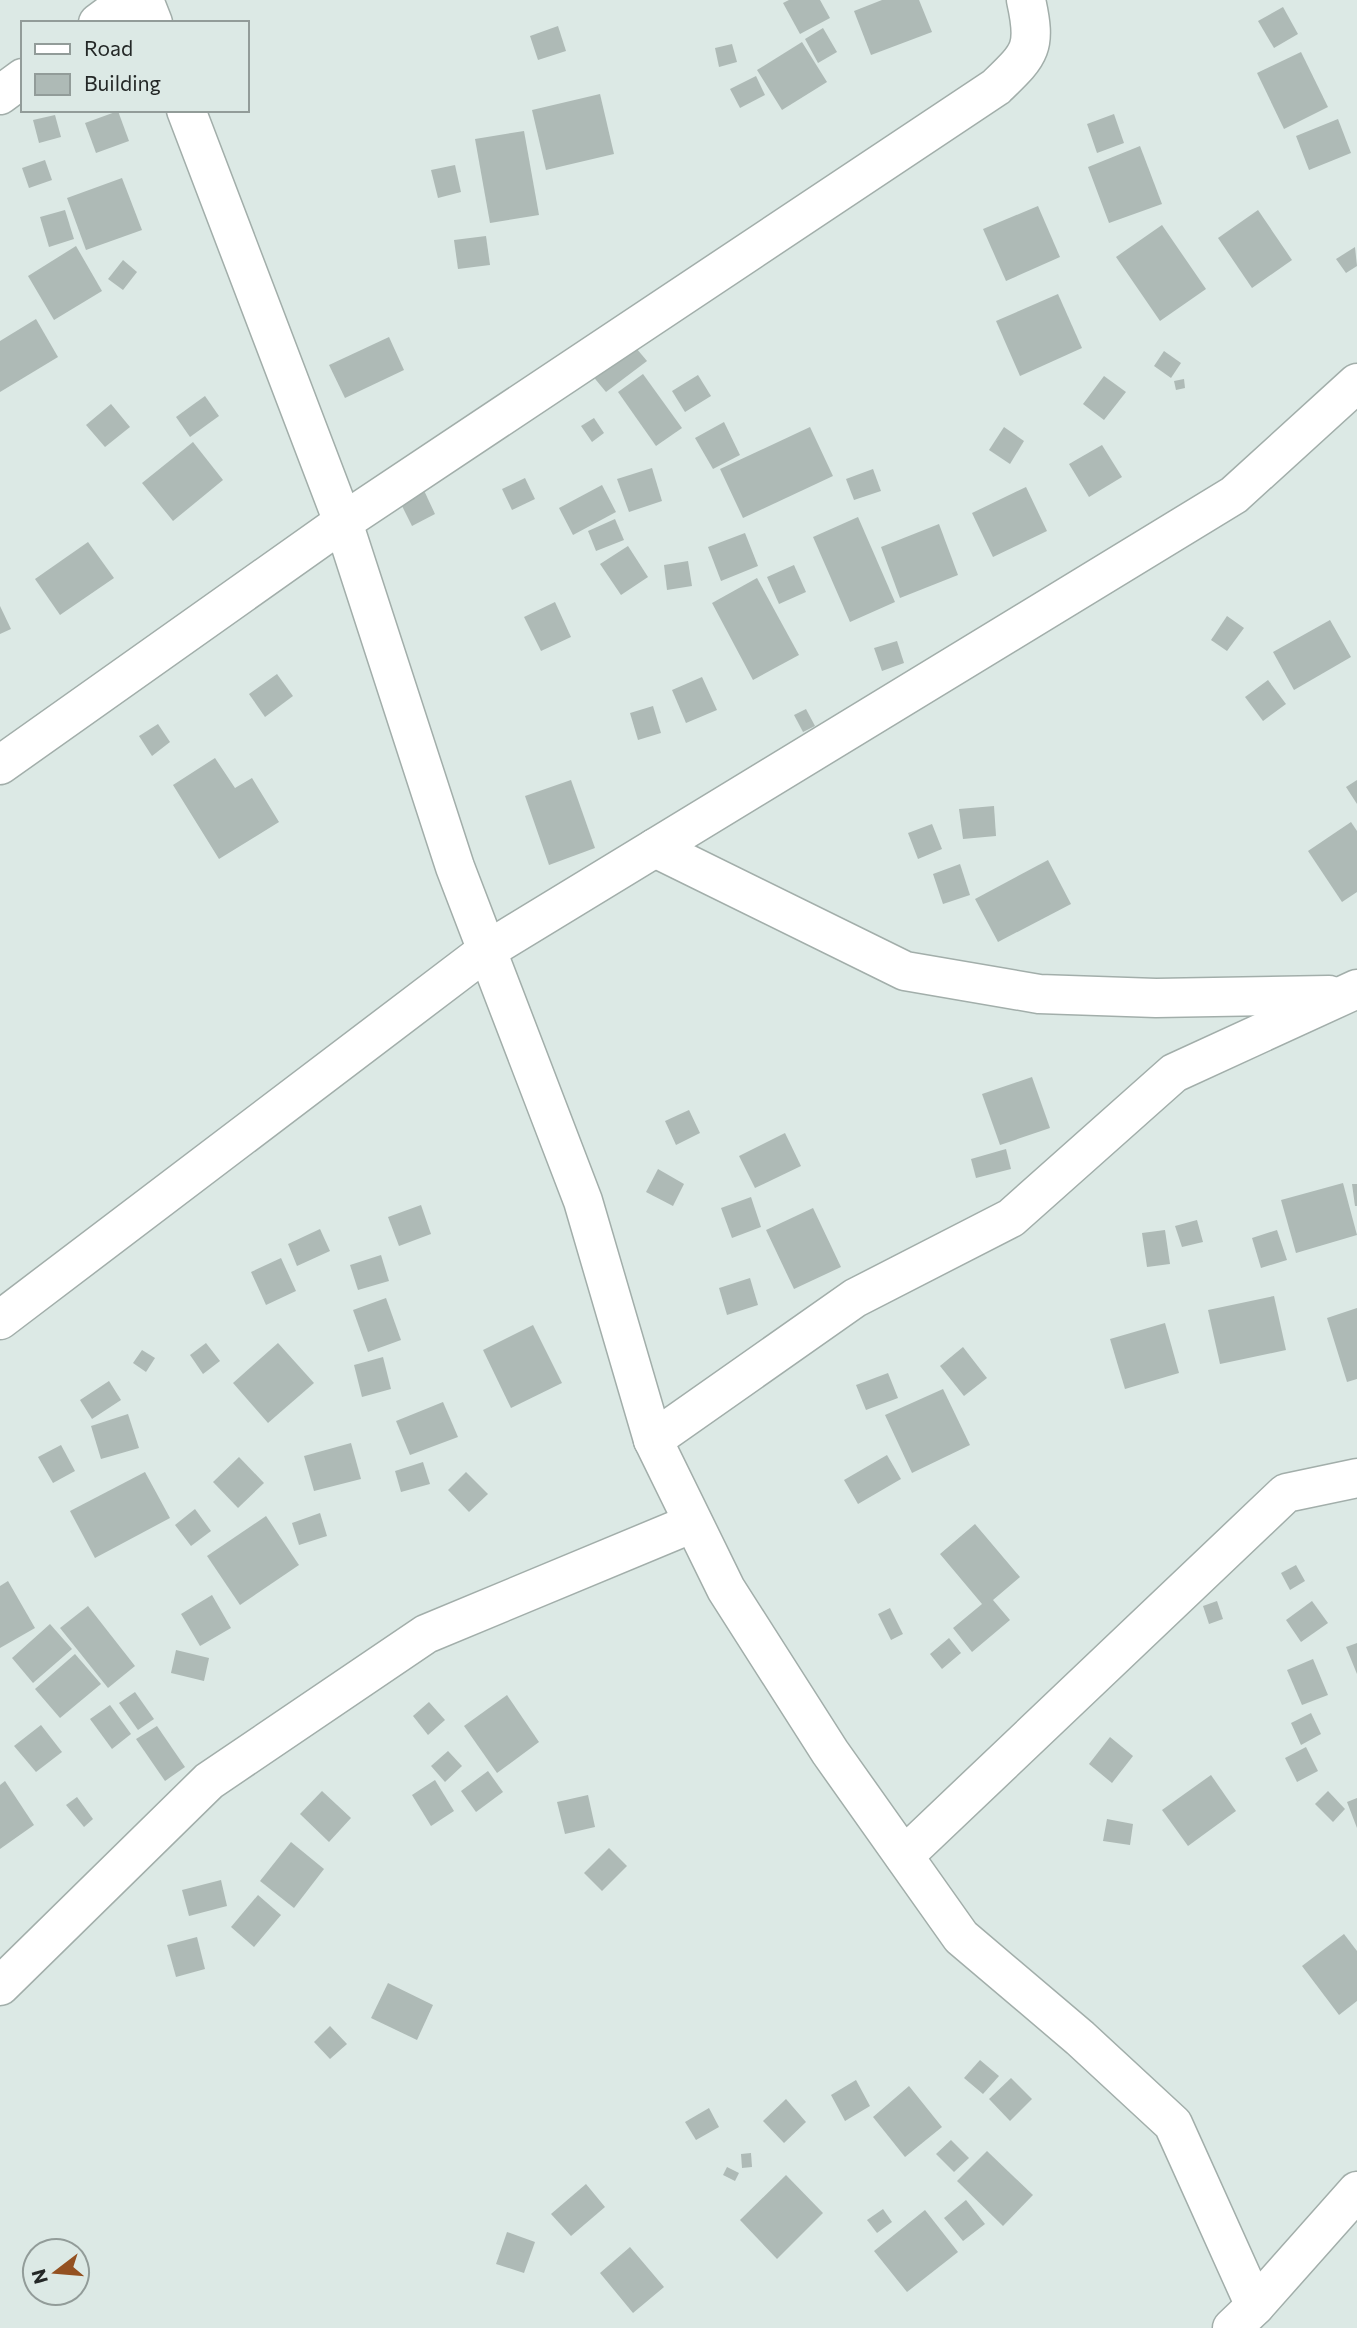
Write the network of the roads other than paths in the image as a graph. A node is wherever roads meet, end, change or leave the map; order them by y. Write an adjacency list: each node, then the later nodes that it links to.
1 (129, 0): 4 (street)
2 (144, 0): 5 (street)
3 (1026, 0): 10 (street)
4 (101, 21)
5 (152, 21)
6 (21, 79): 7 (street)
7 (0, 95)
8 (187, 112): 10 (street)
9 (1357, 383): 12 (street)
10 (343, 522): 11 (street); 13 (street)
11 (0, 765)
12 (655, 848): 13 (street); 14 (street)
13 (486, 951): 15 (street); 16 (street)
14 (1351, 992): 16 (street)
15 (0, 1320)
16 (653, 1440): 18 (street)
17 (1357, 1478): 19 (street)
18 (693, 1523): 19 (street); 20 (street)
19 (904, 1856): 22 (street)
20 (0, 1986)
21 (1357, 2191): 22 (street)
22 (1244, 2317)

